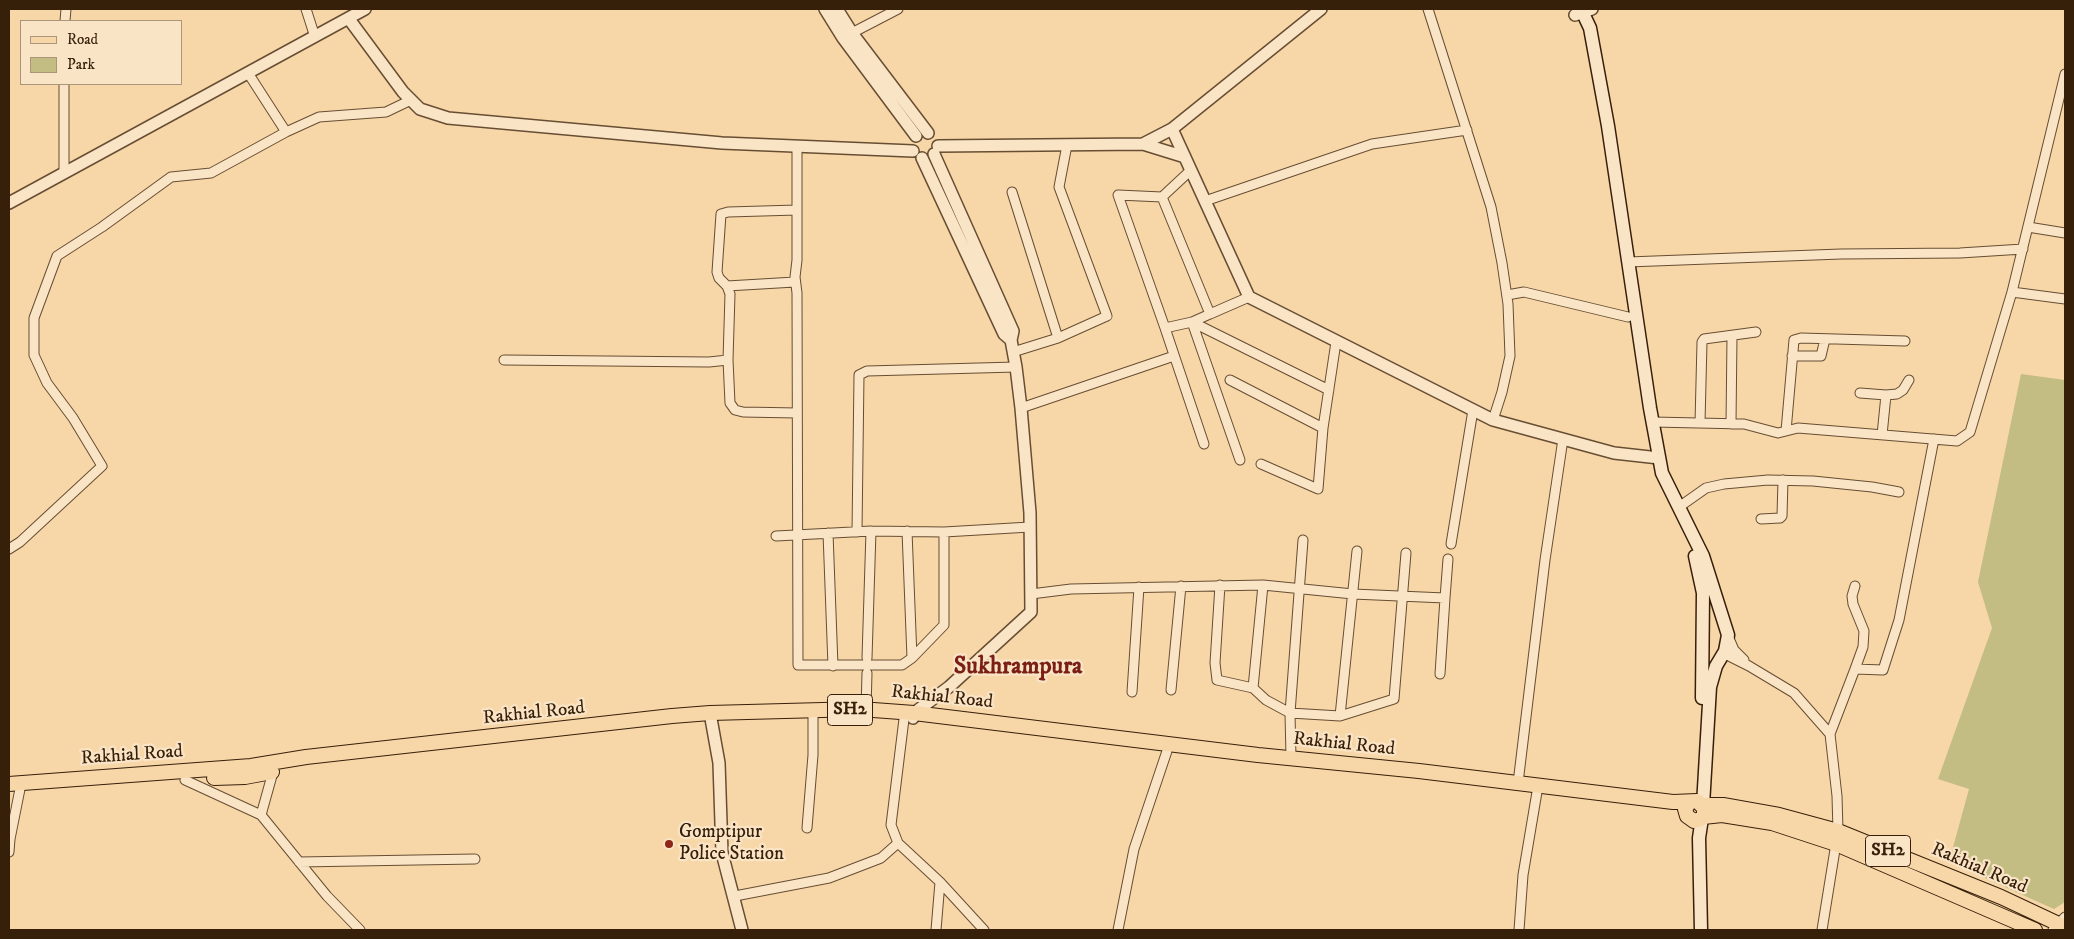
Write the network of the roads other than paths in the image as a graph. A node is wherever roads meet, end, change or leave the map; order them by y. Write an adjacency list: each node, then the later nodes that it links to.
1 (306, 9): 11 (street)
2 (365, 9): 9 (street)
3 (825, 9): 10 (street)
4 (837, 9): 10 (street)
5 (898, 9): 10 (street)
6 (1321, 9): 16 (street)
7 (1428, 9): 17 (street)
8 (1581, 11): 37 (main road); 45 (main road)
9 (349, 19): 11 (street); 15 (street)
10 (848, 35): 19 (street); 20 (street)
11 (315, 37): 12 (street)
12 (248, 73): 18 (street); 28 (street)
13 (2065, 74): 34 (street)
14 (64, 85): 28 (street)
15 (411, 100): 18 (street); 23 (street)
16 (1172, 129): 21 (street); 26 (street)
17 (1467, 130): 31 (street); 41 (street)
18 (286, 132): 95 (street)
19 (928, 133): 20 (street); 24 (street)
20 (916, 136): 25 (street)
21 (1143, 144): 22 (street); 26 (street)
22 (1067, 145): 24 (street); 50 (street)
23 (797, 147): 25 (street); 33 (street)
24 (936, 150): 25 (street); 54 (street)
25 (918, 154): 54 (street)
26 (1185, 157): 27 (street)
27 (1191, 170): 30 (street); 31 (street)
28 (64, 173): 32 (street)
29 (1012, 192): 50 (street)
30 (1162, 197): 44 (street); 47 (street)
31 (1205, 201): 42 (street)
32 (9, 203)
33 (797, 210): 38 (street); 39 (street)
34 (2028, 227): 35 (street); 36 (street)
35 (2065, 233)
36 (2023, 249): 37 (street); 40 (street)
37 (1628, 262): 69 (main road)
38 (795, 282): 39 (street); 67 (street)
39 (727, 286): 58 (street)
40 (2012, 292): 43 (street); 76 (street)
41 (1507, 295): 45 (street); 68 (street)
42 (1250, 297): 44 (street); 53 (street)
43 (2065, 299)
44 (1210, 314): 46 (street)
45 (1628, 317): 78 (main road)
46 (1192, 322): 47 (street); 62 (street); 79 (street)
47 (1165, 328): 55 (street)
48 (1756, 332): 49 (street)
49 (1732, 336): 70 (street); 71 (street)
50 (1058, 338): 54 (street)
51 (1825, 339): 52 (street); 56 (street); 56 (street)
52 (1905, 341)
53 (1336, 342): 62 (street); 66 (street)
54 (1012, 346): 59 (street)
55 (1174, 356): 65 (street); 77 (street)
56 (1792, 356): 73 (street)
57 (504, 360): 58 (street)
58 (728, 360): 67 (street)
59 (1016, 367): 65 (street); 88 (street)
60 (1230, 380): 72 (street)
61 (1909, 380): 64 (street)
62 (1329, 390): 72 (street)
63 (1860, 393): 64 (street)
64 (1886, 395): 74 (street)
65 (1021, 408): 85 (street)
66 (1473, 410): 68 (street); 94 (street)
67 (797, 413): 91 (street)
68 (1493, 420): 75 (street)
69 (1653, 422): 70 (street); 78 (main road)
70 (1700, 423): 71 (street)
71 (1731, 424): 73 (street)
72 (1324, 428): 80 (street)
73 (1786, 431): 74 (street)
74 (1882, 435): 76 (street)
75 (1563, 439): 78 (street); 135 (street)
76 (1934, 439): 118 (street)
77 (1204, 444)
78 (1655, 457): 83 (main road); 98 (main road)
79 (1240, 460)
80 (1261, 464)
81 (1783, 480): 82 (street); 83 (street); 84 (street)
82 (1898, 492)
83 (1679, 507): 98 (main road)
84 (1761, 520)
85 (1030, 526): 89 (street); 107 (street)
86 (871, 531): 87 (street); 88 (street); 114 (street)
87 (907, 531): 89 (street); 115 (street)
88 (857, 532): 90 (street)
89 (944, 532): 115 (street)
90 (828, 533): 91 (street); 116 (street)
91 (797, 534): 92 (street); 116 (street)
92 (776, 536)
93 (1304, 540): 105 (street)
94 (1451, 544)
95 (9, 549)
96 (1358, 551): 108 (street)
97 (1406, 553): 109 (street)
98 (1700, 558): 106 (main road)
99 (1448, 559): 110 (street)
100 (1220, 585): 101 (street); 102 (street); 121 (street)
101 (1263, 585): 105 (street); 121 (street)
102 (1181, 586): 104 (street); 122 (street)
103 (1855, 586): 118 (street)
104 (1138, 587): 107 (street); 123 (street)
105 (1300, 590): 108 (street); 125 (street)
106 (1708, 591): 111 (main road); 112 (main road)
107 (1031, 594): 129 (street)
108 (1352, 594): 109 (street); 126 (street)
109 (1402, 596): 110 (street); 126 (street)
110 (1445, 598): 120 (street)
111 (1728, 636): 113 (main road); 117 (street)
112 (1704, 639): 113 (main road); 138 (main road)
113 (1723, 653): 117 (street); 138 (main road)
114 (868, 658)
115 (912, 658): 116 (street)
116 (833, 666)
117 (1749, 666): 130 (street)
118 (1855, 668): 130 (street)
119 (867, 673): 124 (street)
120 (1440, 674)
121 (1252, 688): 125 (street)
122 (1171, 690)
123 (1132, 692)
124 (866, 710): 127 (main road, Rakhial Road / SH2); 129 (main road, Rakhial Road / SH2)
125 (1290, 713): 126 (street); 132 (street)
126 (1340, 716)
127 (710, 717): 128 (main road, Rakhial Road / SH2); 133 (main road, Rakhial Road / SH2); 136 (main road, Rakhial Road / SH2); 147 (street)
128 (813, 717): 129 (main road, Rakhial Road / SH2); 140 (street)
129 (910, 717): 131 (main road, Rakhial Road / SH2); 132 (main road, Rakhial Road / SH2); 142 (street)
130 (1830, 734): 141 (street)
131 (1167, 751): 137 (main road, Rakhial Road / SH2); 153 (street)
132 (1291, 758): 135 (main road, Rakhial Road / SH2)
133 (273, 772): 134 (main road, Rakhial Road / SH2); 139 (street)
134 (184, 780): 136 (main road, Rakhial Road / SH2); 139 (street)
135 (1518, 783): 138 (main road, Rakhial Road / SH2)
136 (13, 788): 143 (street)
137 (1537, 792): 138 (main road, Rakhial Road / SH2); 154 (street)
138 (1695, 812): 141 (main road, Rakhial Road / SH2); 155 (main road); 156 (main road)
139 (261, 814): 145 (street)
140 (807, 828)
141 (1837, 838): 148 (main road, Rakhial Road / SH2); 157 (street); 158 (main road, Rakhial Road / SH2)
142 (898, 843): 146 (street); 147 (street)
143 (9, 852)
144 (475, 859): 145 (street)
145 (298, 862): 149 (street)
146 (940, 882): 151 (street); 152 (street)
147 (735, 896): 150 (street)
148 (2060, 925)
149 (360, 930)
150 (742, 930)
151 (936, 930)
152 (984, 930)
153 (1118, 930)
154 (1518, 930)
155 (1694, 930)
156 (1701, 930)
157 (1822, 930)
158 (2036, 930)

